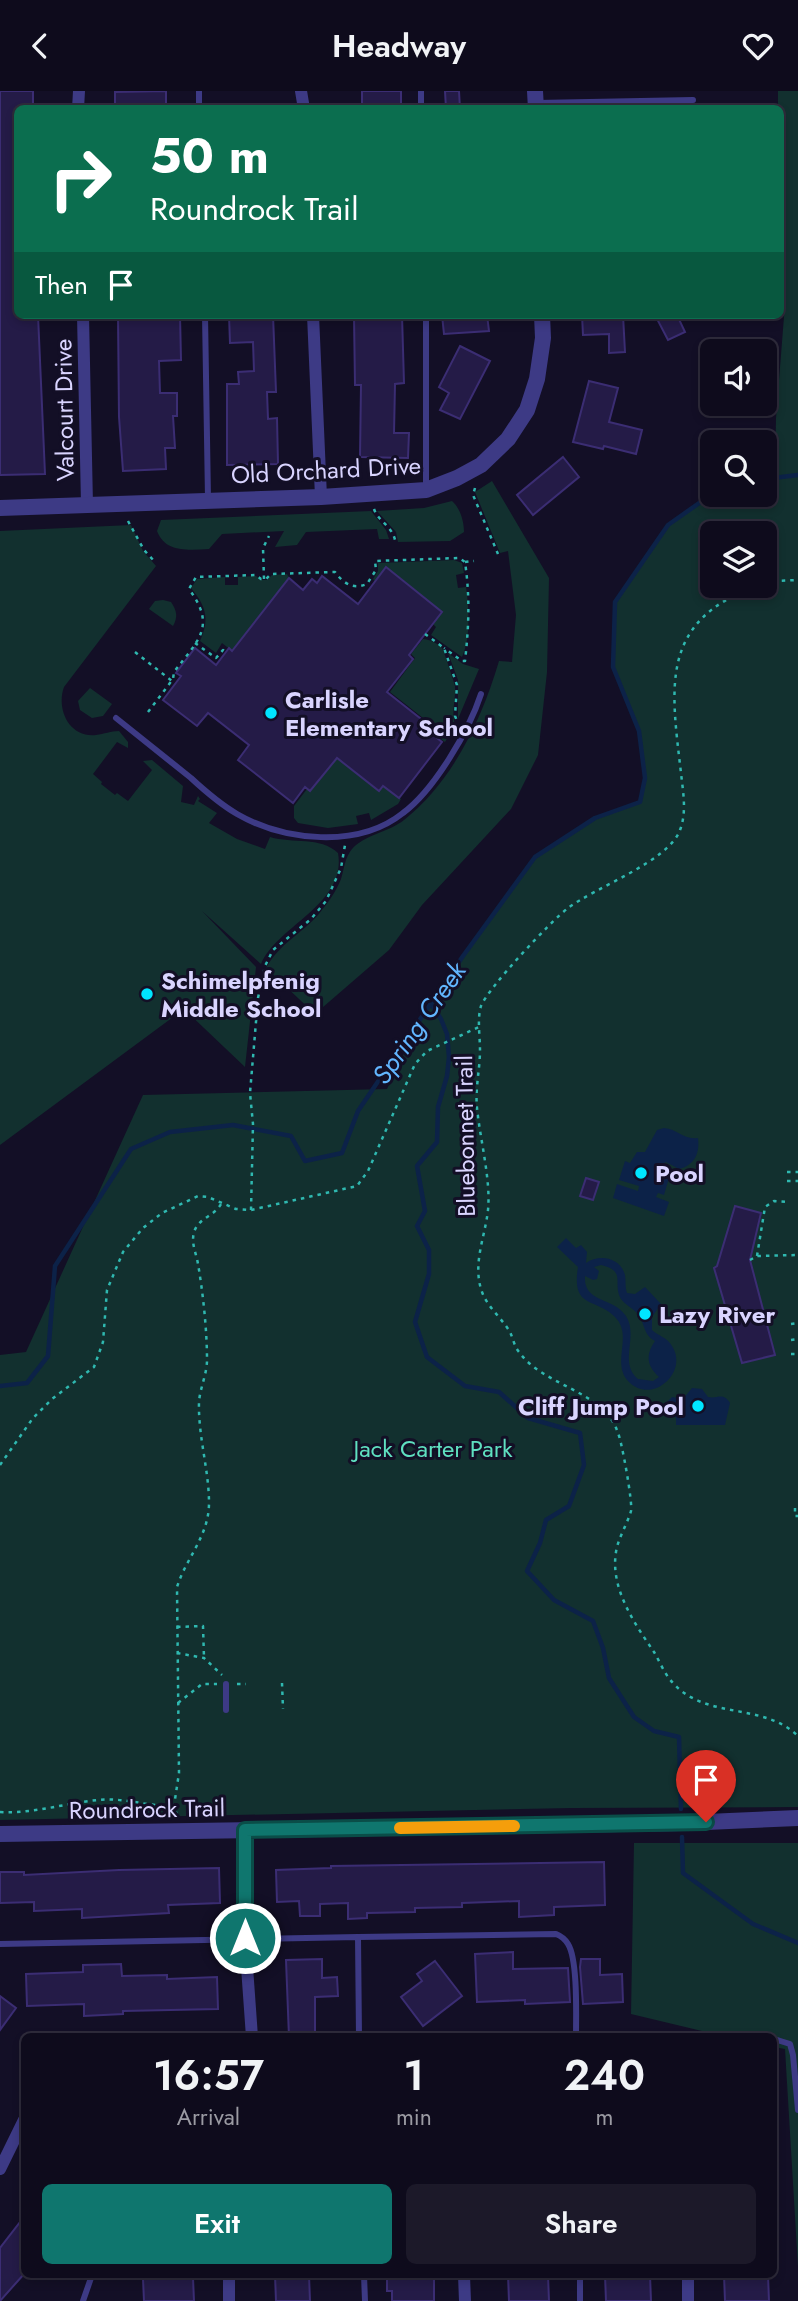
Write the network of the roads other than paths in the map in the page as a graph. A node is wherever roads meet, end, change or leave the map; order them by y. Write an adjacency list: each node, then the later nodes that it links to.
1 (693, 100): 2 (lane)
2 (535, 101)
3 (83, 319): 11 (street, Valcourt Drive)
4 (205, 319): 10 (lane)
5 (313, 319): 9 (street)
6 (426, 319): 8 (lane)
7 (542, 319): 8 (street, Old Orchard Drive)
8 (426, 490): 9 (street, Old Orchard Drive)
9 (321, 497): 10 (street, Old Orchard Drive)
10 (208, 500): 11 (street, Old Orchard Drive)
11 (88, 505): 12 (street, Old Orchard Drive)
12 (0, 508)
13 (481, 694): 14 (lane)
14 (116, 718)
15 (226, 1684): 16 (lane)
16 (226, 1710)
17 (798, 1818): 18 (street, Roundrock Trail)
18 (245, 1830): 19 (street, Roundrock Trail); 21 (street)
19 (0, 1834)
20 (358, 1937): 21 (lane); 24 (lane); 25 (lane)
21 (245, 1938): 22 (lane); 23 (street)
22 (0, 1944)
23 (252, 2033)
24 (359, 2033)
25 (576, 2033)
26 (777, 2040): 27 (lane)
27 (798, 2110)
28 (21, 2126): 29 (street)
29 (0, 2169)
30 (91, 2278): 36 (lane)
31 (229, 2278): 37 (street)
32 (365, 2278): 38 (lane)
33 (464, 2278): 39 (street)
34 (580, 2278): 40 (lane)
35 (688, 2278): 41 (street)
36 (83, 2301)
37 (229, 2301)
38 (365, 2301)
39 (465, 2301)
40 (580, 2301)
41 (688, 2301)

